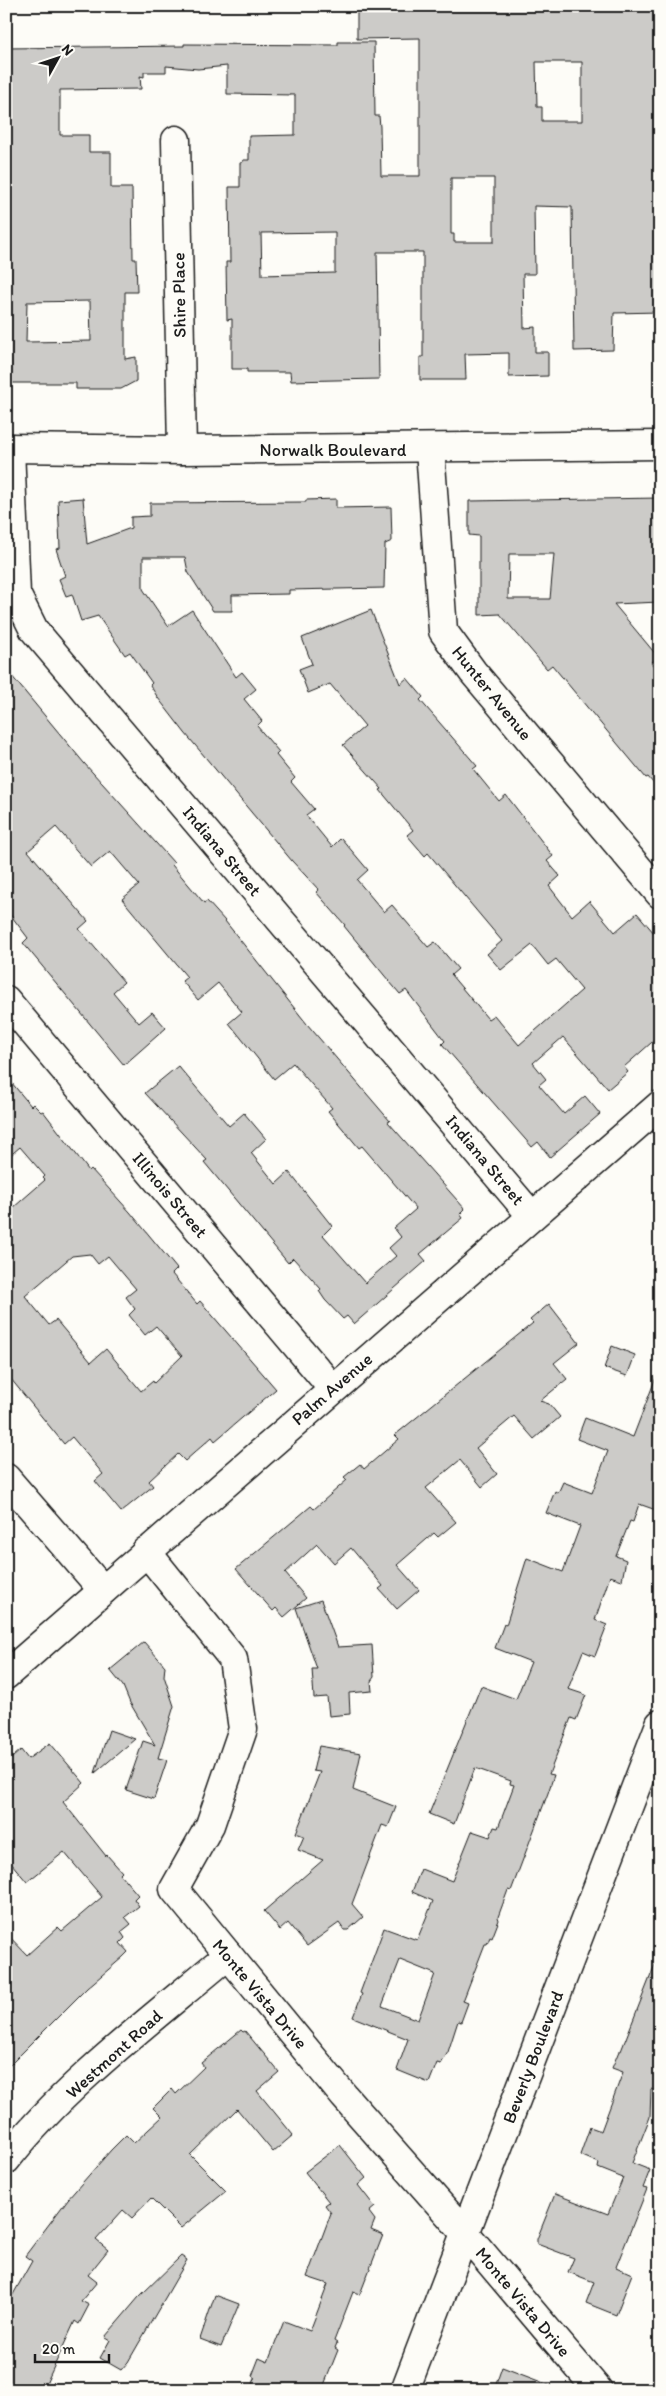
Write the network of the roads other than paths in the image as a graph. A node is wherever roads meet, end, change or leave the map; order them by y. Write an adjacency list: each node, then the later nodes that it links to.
1 (176, 140): 5 (street, Shire Place)
2 (660, 445): 4 (street, Norwalk Boulevard)
3 (8, 448): 5 (street, Norwalk Boulevard); 9 (street, Indiana Street)
4 (430, 449): 5 (street, Norwalk Boulevard); 6 (street, Hunter Avenue)
5 (182, 450)
6 (660, 894)
7 (6, 1000): 10 (street, Illinois Street)
8 (660, 1105): 9 (street, Palm Avenue)
9 (531, 1215): 10 (street, Palm Avenue)
10 (333, 1389): 12 (street, Palm Avenue)
11 (6, 1478): 13 (street)
12 (146, 1552): 13 (street, Palm Avenue); 16 (street, Monte Vista Drive)
13 (103, 1590): 14 (street, Palm Avenue)
14 (6, 1675)
15 (660, 1724): 18 (street, Beverly Boulevard)
16 (228, 1955): 17 (street, Westmont Road); 18 (street, Monte Vista Drive)
17 (6, 2160)
18 (465, 2233): 19 (street, Beverly Boulevard); 20 (street, Monte Vista Drive)
19 (406, 2390)
20 (598, 2390)

